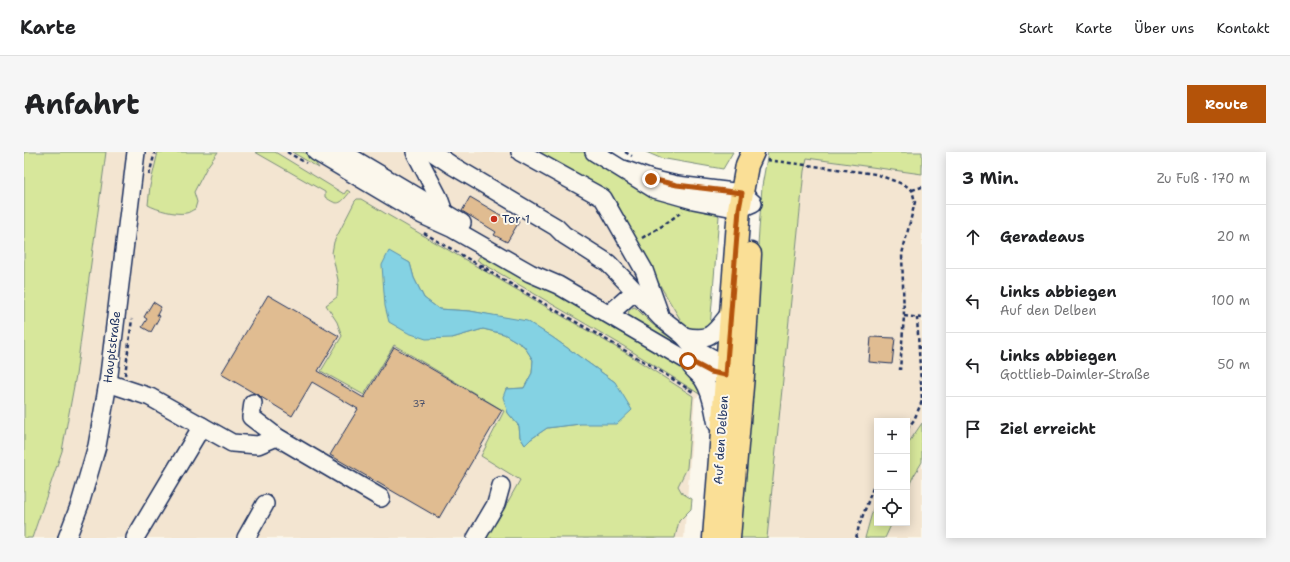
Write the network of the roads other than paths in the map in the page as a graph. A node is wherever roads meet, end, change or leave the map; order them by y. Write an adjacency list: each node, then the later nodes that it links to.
1 (136, 152): 20 (street, Hauptstraße)
2 (316, 152): 12 (street)
3 (342, 152): 11 (street)
4 (415, 152): 11 (street)
5 (432, 152): 13 (street)
6 (520, 152): 16 (street)
7 (594, 152): 9 (street)
8 (758, 154): 10 (main road, Auf den Delben)
9 (623, 169): 10 (street); 10 (street)
10 (744, 202): 14 (main road, Auf den Delben); 19 (main road, Auf den Delben)
11 (444, 212): 12 (street)
12 (558, 285): 15 (street)
13 (635, 291): 15 (street); 16 (street)
14 (730, 313): 17 (street); 19 (main road, Auf den Delben)
15 (609, 314): 18 (street)
16 (661, 318): 17 (street)
17 (684, 336): 19 (street)
18 (688, 361): 19 (street); 24 (street)
19 (732, 372): 24 (main road, Auf den Delben); 33 (main road, Auf den Delben)
20 (108, 383): 22 (street); 28 (street, Hauptstraße)
21 (253, 402): 23 (street)
22 (202, 426): 23 (street); 29 (street)
23 (277, 437): 26 (street)
24 (720, 438): 32 (main road, Auf den Delben)
25 (501, 486): 31 (street)
26 (380, 498)
27 (265, 504): 30 (street)
28 (67, 538)
29 (135, 538)
30 (246, 538)
31 (476, 538)
32 (714, 538)
33 (729, 538)

